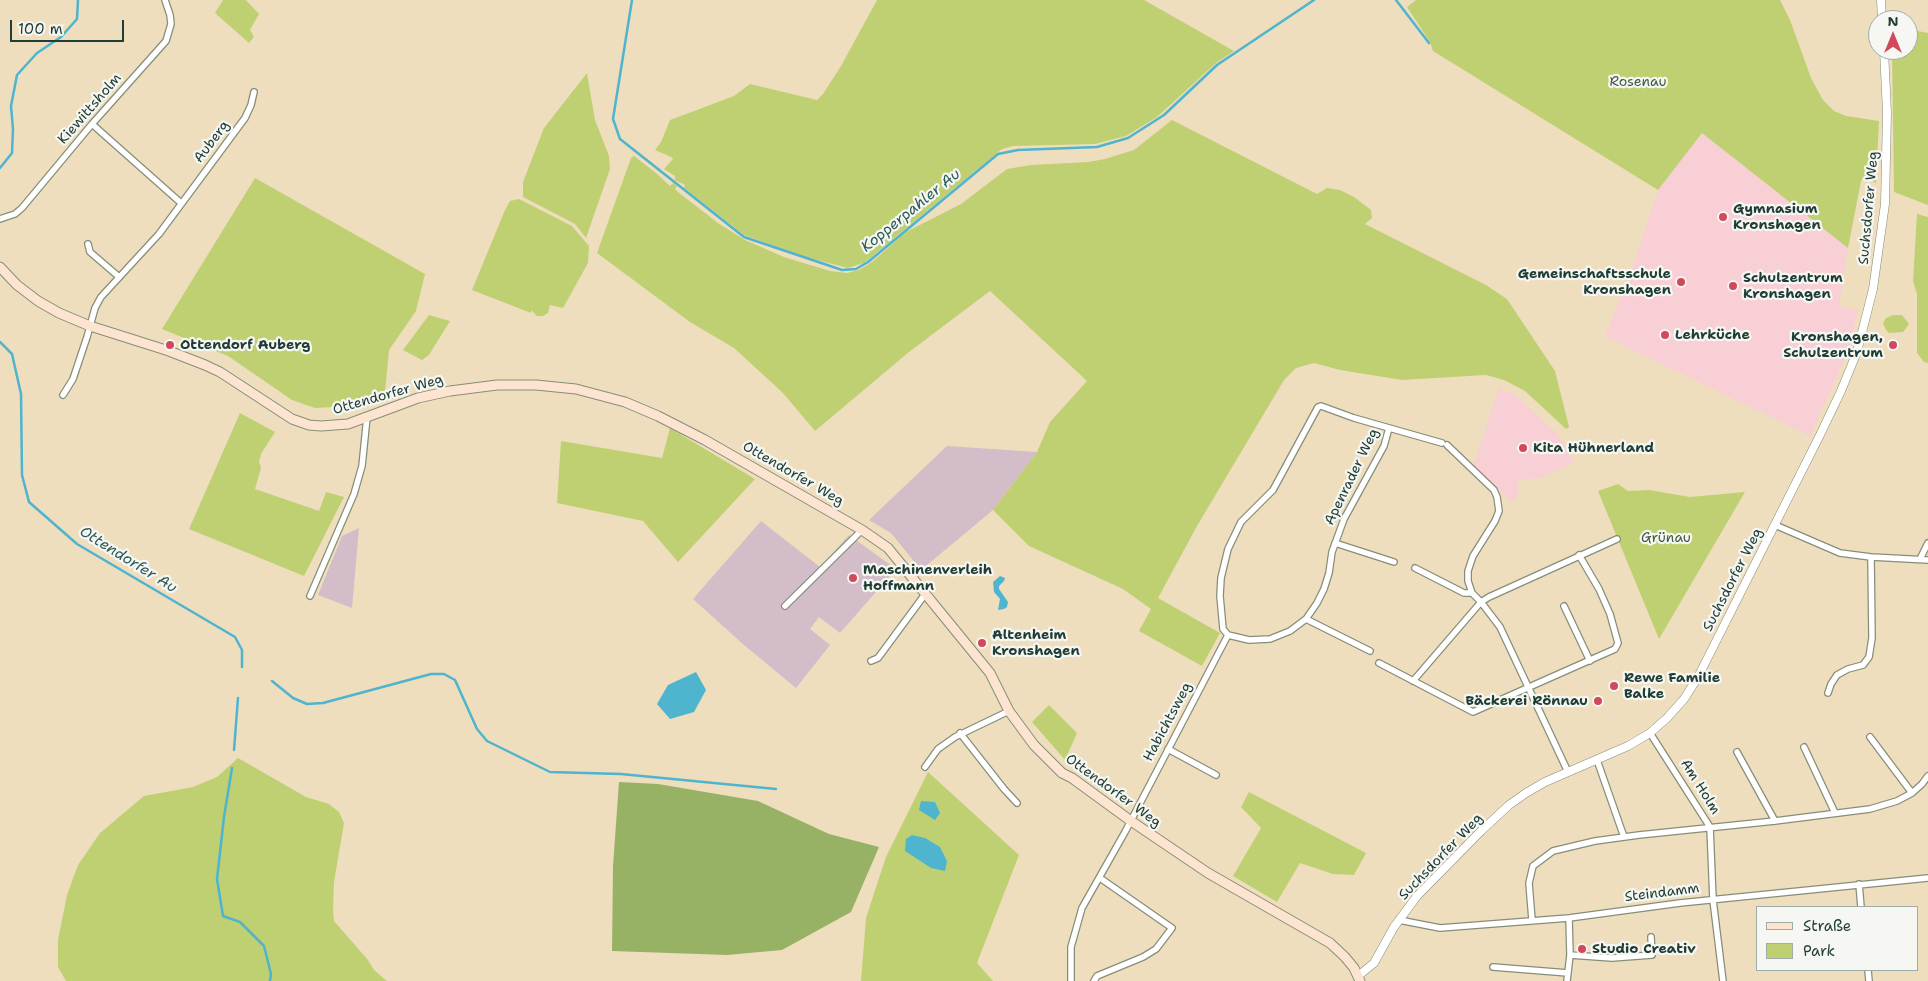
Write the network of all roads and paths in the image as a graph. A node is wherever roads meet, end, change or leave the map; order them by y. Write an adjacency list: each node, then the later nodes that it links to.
1 (165, 0): 4 (street, Kiewittsholm)
2 (1884, 60): 14 (street, Suchsdorfer Weg)
3 (254, 92): 5 (street, Auberg)
4 (92, 124): 5 (street); 6 (street, Kiewittsholm)
5 (181, 203): 9 (street, Auberg)
6 (0, 219)
7 (88, 244): 9 (street)
8 (0, 268): 10 (main road, Ottendorfer Weg)
9 (118, 276): 10 (street, Auberg)
10 (90, 326): 11 (street, Auberg); 12 (main road, Ottendorfer Weg)
11 (63, 395)
12 (368, 417): 15 (main road, Ottendorfer Weg); 27 (street)
13 (1389, 428): 18 (street, Apenrader Weg); 26 (street); 32 (street)
14 (1775, 525): 20 (street); 42 (street, Suchsdorfer Weg)
15 (862, 530): 25 (main road, Ottendorfer Weg); 29 (street)
16 (1617, 538): 19 (street)
17 (1928, 543): 21 (street)
18 (1334, 544): 23 (street); 31 (street, Apenrader Weg)
19 (1579, 555): 28 (street); 35 (street)
20 (1871, 557): 21 (street); 39 (street)
21 (1920, 560): 22 (street)
22 (1928, 560)
23 (1394, 562)
24 (1415, 568): 26 (street)
25 (926, 593): 34 (street); 40 (main road, Ottendorfer Weg)
26 (1472, 593): 28 (street)
27 (310, 596)
28 (1481, 602): 37 (street); 38 (street)
29 (785, 606)
30 (1564, 606): 35 (street)
31 (1306, 619): 32 (street, Apenrader Weg); 33 (street)
32 (1228, 635): 45 (street, Habichtsweg)
33 (1370, 651)
34 (872, 661)
35 (1590, 661): 38 (street)
36 (1379, 663): 37 (street)
37 (1413, 681): 38 (street)
38 (1529, 688): 49 (street)
39 (1828, 693)
40 (1009, 711): 41 (street); 56 (main road, Ottendorfer Weg)
41 (960, 733): 48 (street); 54 (street)
42 (1650, 733): 47 (street, Suchsdorfer Weg); 58 (street, Am Holm)
43 (1870, 737): 53 (street)
44 (1804, 747): 55 (street)
45 (1168, 749): 50 (street); 56 (street, Habichtsweg)
46 (1737, 752): 57 (street)
47 (1597, 760): 49 (street, Suchsdorfer Weg); 59 (street)
48 (925, 767)
49 (1568, 772): 66 (street, Suchsdorfer Weg)
50 (1216, 775)
51 (1928, 776): 52 (street)
52 (1925, 785): 53 (street)
53 (1912, 793): 55 (street)
54 (1017, 802)
55 (1835, 813): 57 (street)
56 (1131, 821): 60 (street, Habichtsweg); 72 (main road, Ottendorfer Weg)
57 (1775, 821): 58 (street)
58 (1710, 827): 59 (street); 63 (street, Am Holm)
59 (1624, 837): 67 (street)
60 (1100, 878): 73 (street, Habichtsweg); 74 (street)
61 (1928, 878): 62 (street, Steindamm)
62 (1859, 884): 63 (street, Steindamm); 64 (street)
63 (1713, 900): 65 (street, Steindamm); 76 (street, Am Holm)
64 (1861, 906)
65 (1568, 918): 67 (street, Steindamm); 69 (street)
66 (1399, 920): 67 (street, Steindamm); 72 (street, Suchsdorfer Weg)
67 (1532, 920)
68 (1651, 938): 69 (street)
69 (1570, 955): 71 (street)
70 (1492, 968): 71 (street)
71 (1568, 974): 75 (street)
72 (1359, 978)
73 (1071, 981)
74 (1094, 981)
75 (1567, 981)
76 (1723, 981)

